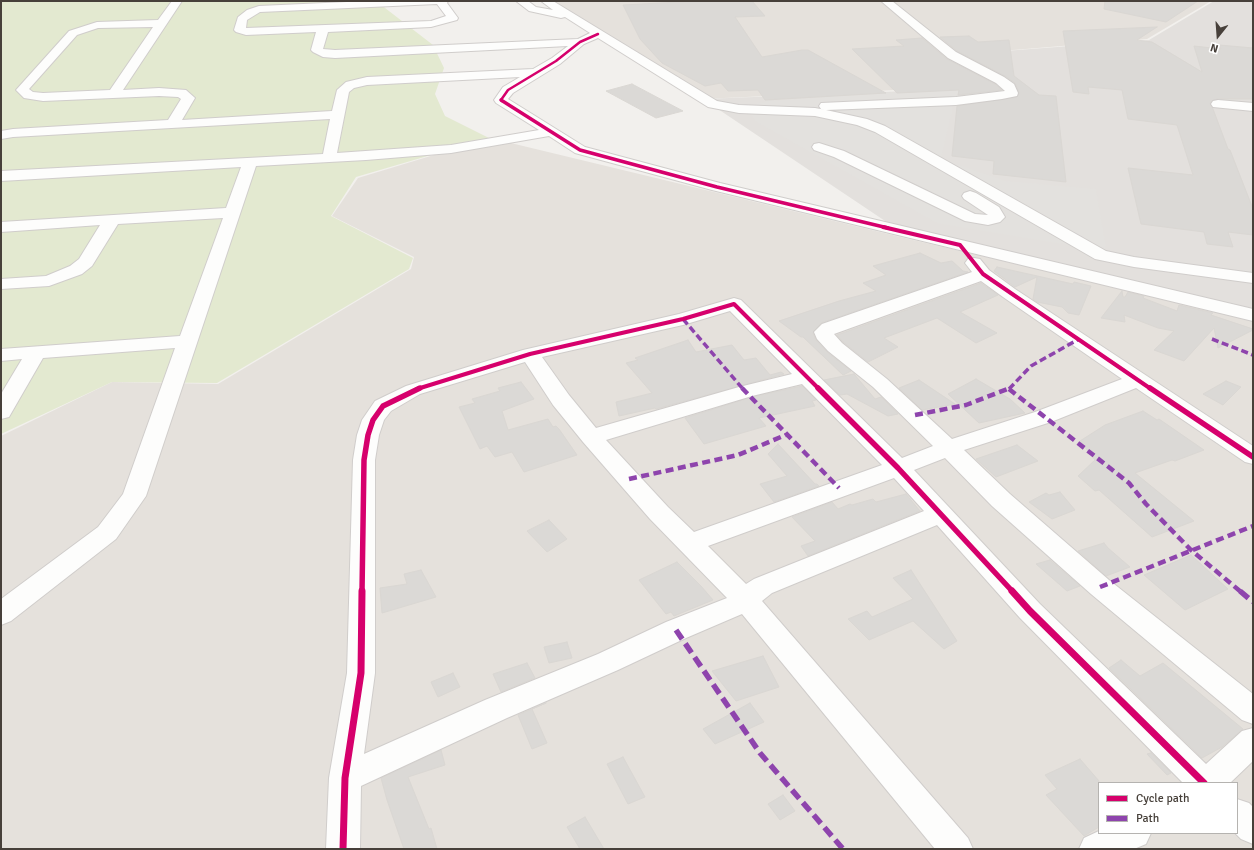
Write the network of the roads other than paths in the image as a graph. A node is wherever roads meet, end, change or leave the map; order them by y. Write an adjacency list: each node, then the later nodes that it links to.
1 (177, 1): 7 (street)
2 (442, 1): 8 (street); 8 (street)
3 (521, 1): 6 (street)
4 (546, 1): 6 (street)
5 (886, 1): 15 (street)
6 (568, 16): 9 (street)
7 (162, 23): 12 (street); 12 (street)
8 (323, 29): 10 (street)
9 (598, 34): 10 (street); 15 (street)
10 (580, 42): 11 (street)
11 (536, 72): 16 (street); 18 (street)
12 (114, 94): 17 (street)
13 (1218, 104): 14 (street)
14 (1253, 107)
15 (775, 110): 20 (street); 31 (street)
16 (338, 115): 17 (street); 22 (street)
17 (173, 124): 19 (street)
18 (550, 132): 22 (street); 29 (street)
19 (1, 135)
20 (863, 138)
21 (819, 147): 24 (street)
22 (329, 158): 23 (street)
23 (250, 162): 25 (street); 26 (street)
24 (909, 162)
25 (1, 176)
26 (233, 212): 27 (street); 34 (street)
27 (112, 220): 28 (street); 32 (street)
28 (1, 227)
29 (960, 245): 30 (street); 33 (street)
30 (983, 274): 39 (street); 42 (street)
31 (1253, 278)
32 (1, 284)
33 (1253, 315)
34 (189, 341): 35 (street); 48 (street)
35 (36, 353): 37 (street); 40 (street)
36 (530, 354): 38 (street); 41 (street); 51 (street)
37 (1, 356)
38 (805, 377): 41 (street); 44 (street)
39 (1136, 380): 42 (street); 43 (street)
40 (1, 412)
41 (591, 437): 46 (street)
42 (948, 448): 44 (street); 49 (street)
43 (1253, 457)
44 (898, 468): 45 (street); 46 (street)
45 (940, 514): 47 (street); 52 (street)
46 (691, 543): 47 (street)
47 (747, 601): 51 (street); 58 (street)
48 (1, 614)
49 (1253, 711)
50 (1253, 741): 53 (street)
51 (345, 778): 57 (street)
52 (1203, 782)
53 (1209, 782)
54 (1238, 815): 55 (street)
55 (1253, 828)
56 (1132, 834): 59 (street)
57 (343, 849)
58 (956, 849)
59 (1096, 849)

